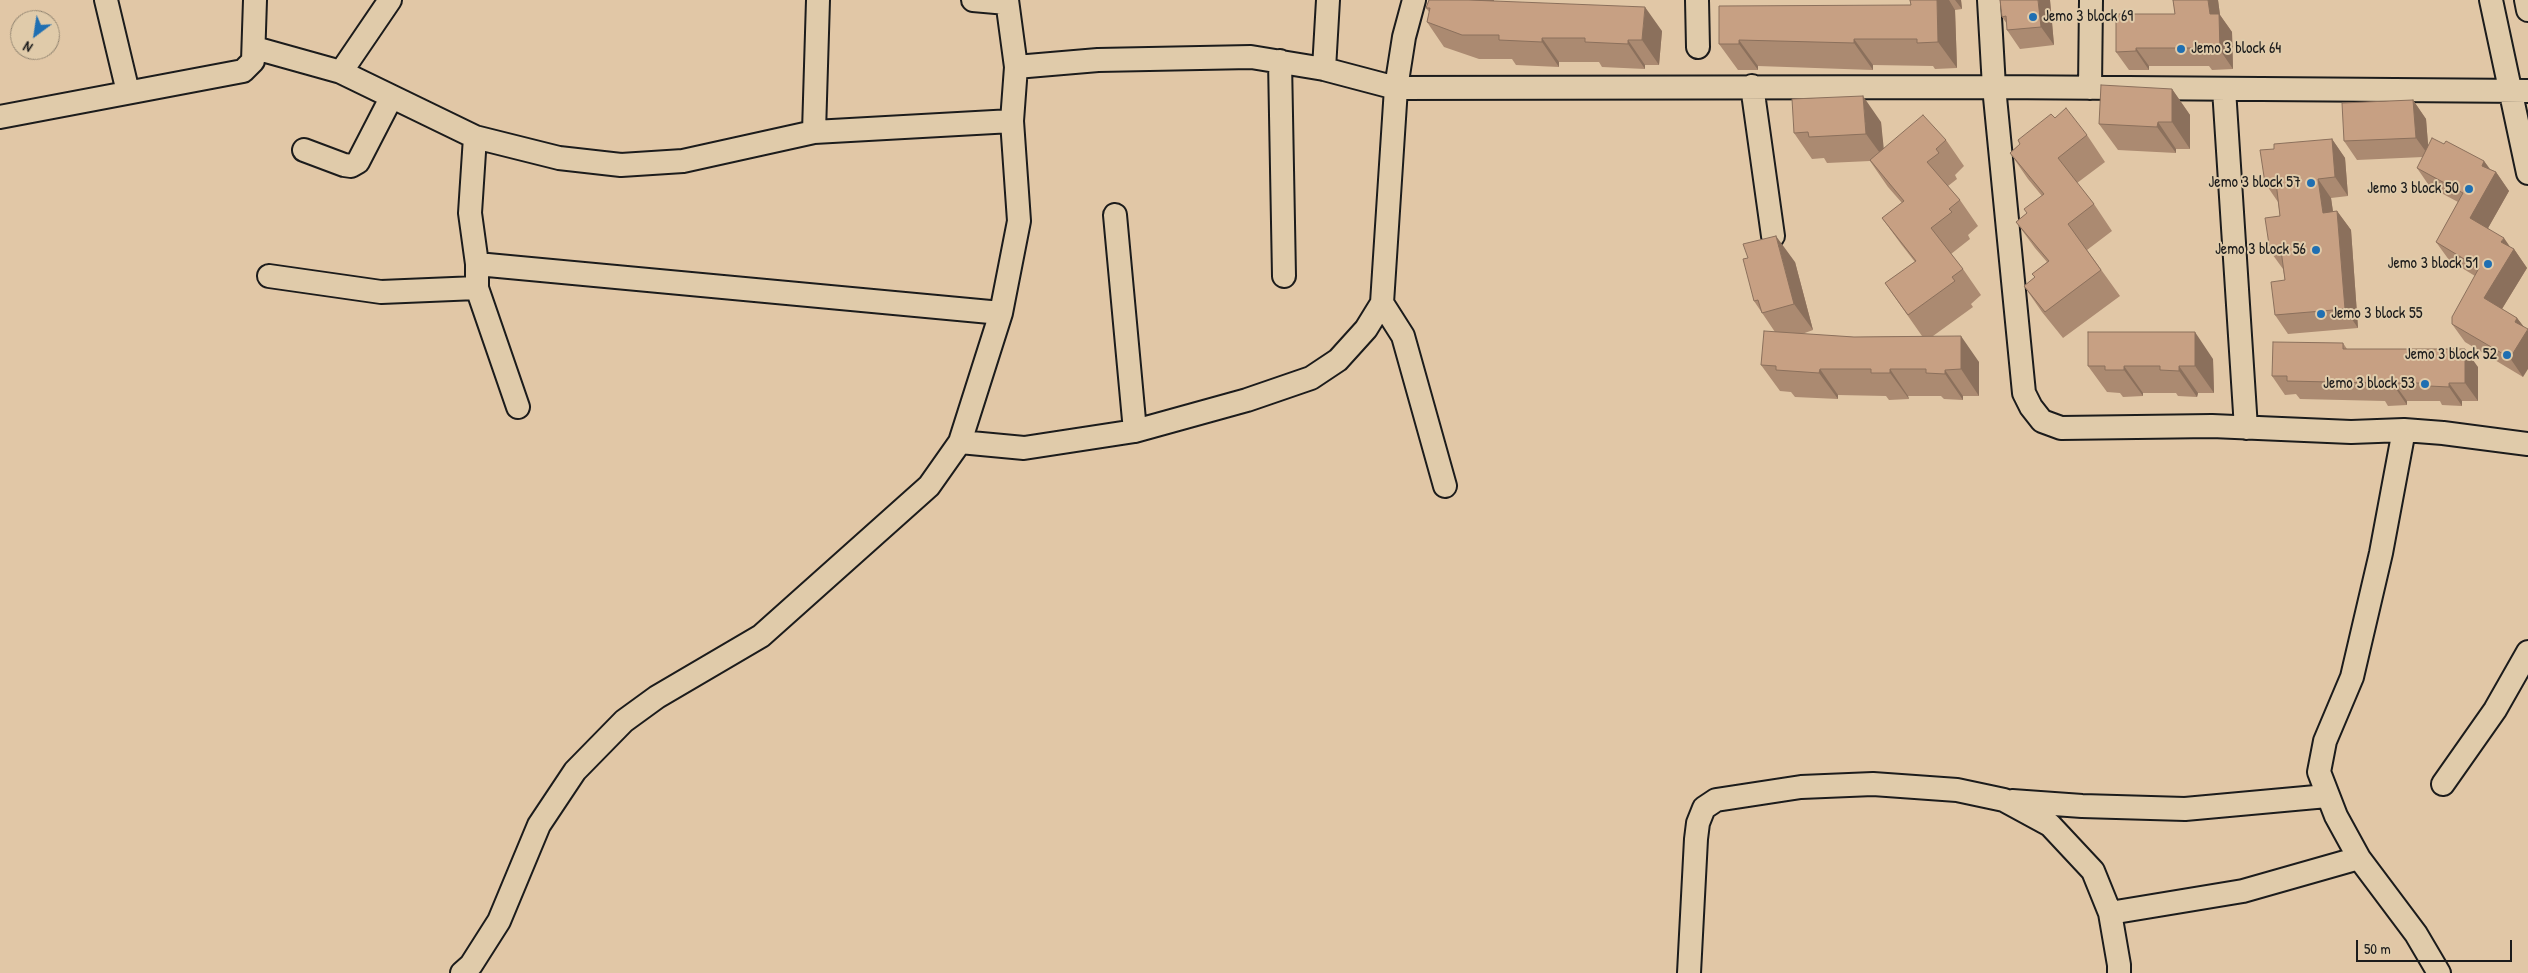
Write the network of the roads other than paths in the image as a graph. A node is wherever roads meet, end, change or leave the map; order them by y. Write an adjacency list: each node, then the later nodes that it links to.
1 (106, 0): 26 (street)
2 (255, 0): 16 (street)
3 (390, 0): 20 (street)
4 (818, 0): 31 (street)
5 (973, 0): 13 (street)
6 (1328, 0): 19 (street)
7 (1414, 0): 23 (street)
8 (1697, 0): 15 (street)
9 (1989, 0): 22 (street)
10 (2091, 0): 24 (street)
11 (2491, 0): 27 (street)
12 (2526, 0): 14 (street)
13 (1007, 1): 18 (street)
14 (2528, 10)
15 (1698, 47)
16 (254, 48): 20 (street); 26 (street)
17 (1280, 61): 18 (street); 19 (street); 39 (street)
18 (1016, 67): 30 (street)
19 (1324, 69): 23 (street)
20 (341, 72): 28 (street)
21 (1752, 86): 22 (street); 23 (street); 36 (street)
22 (1994, 87): 24 (street); 44 (street)
23 (1396, 88): 41 (street)
24 (2090, 88): 25 (street)
25 (2224, 89): 27 (street); 44 (street)
26 (128, 92): 29 (street)
27 (2519, 92): 34 (street)
28 (391, 98): 32 (street); 33 (street)
29 (0, 117)
30 (1012, 121): 31 (street); 42 (street)
31 (814, 132): 32 (street)
32 (475, 137): 37 (street)
33 (304, 150)
34 (2528, 173)
35 (1115, 216): 46 (street)
36 (1773, 236)
37 (477, 264): 40 (street); 42 (street)
38 (269, 276): 40 (street)
39 (1284, 276)
40 (478, 288): 43 (street)
41 (1382, 303): 46 (street); 49 (street)
42 (1001, 313): 47 (street)
43 (518, 407)
44 (2246, 428): 45 (street)
45 (2404, 430): 48 (street); 52 (street)
46 (1135, 431): 47 (street)
47 (960, 442): 56 (street)
48 (2528, 444)
49 (1445, 486)
50 (2528, 652): 51 (street)
51 (2443, 784)
52 (2328, 796): 53 (street); 54 (street)
53 (2004, 800): 55 (street); 57 (street)
54 (2359, 858): 55 (street); 59 (street)
55 (2110, 913): 58 (street)
56 (462, 973)
57 (1689, 973)
58 (2118, 973)
59 (2439, 973)

